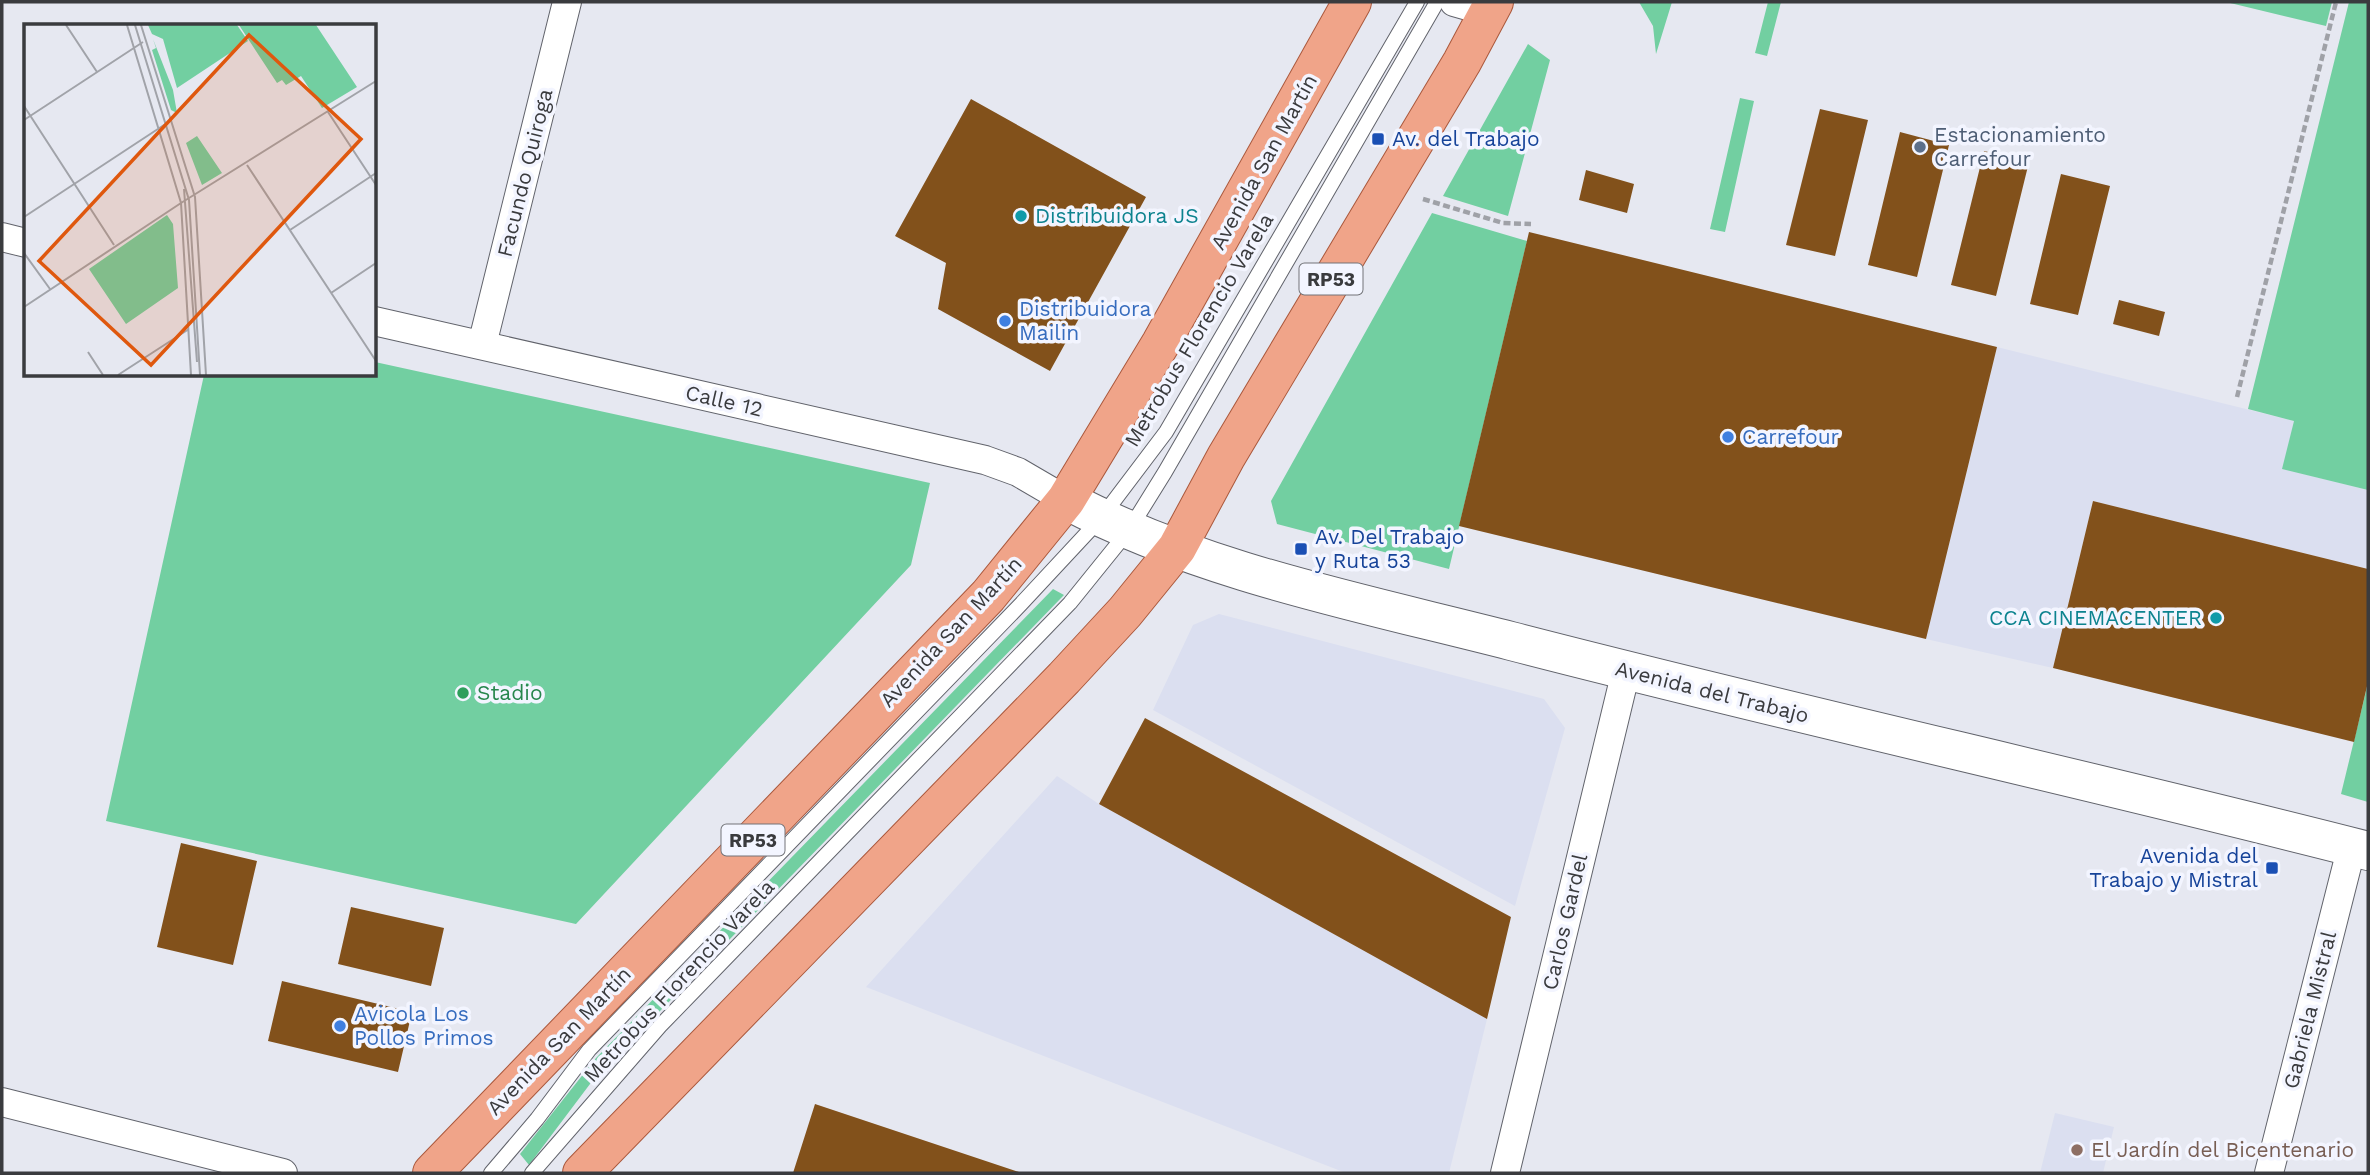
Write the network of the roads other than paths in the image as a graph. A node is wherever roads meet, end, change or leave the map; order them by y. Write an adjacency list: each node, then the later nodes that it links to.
1 (567, 2): 9 (street, Facundo Quiroga)
2 (1352, 2): 10 (main road, Avenida San Martín / RP53)
3 (1417, 2): 11 (lane, Metrobus Florencio Varela)
4 (1437, 2): 11 (lane, Metrobus Florencio Varela)
5 (1479, 5): 12 (main road, RP53)
6 (2, 237): 7 (street)
7 (24, 242)
8 (376, 321): 9 (street, Calle 12)
9 (482, 345): 10 (street, Calle 12)
10 (1066, 500): 11 (main road, Avenida del Trabajo); 17 (main road, Avenida San Martín / RP53)
11 (1115, 524): 12 (main road, Avenida del Trabajo); 18 (lane, Metrobus Florencio Varela); 19 (lane, Metrobus Florencio Varela)
12 (1177, 548): 13 (main road, Avenida del Trabajo); 20 (main road, RP53)
13 (1626, 671): 14 (main road, Avenida del Trabajo); 21 (street, Carlos Gardel)
14 (2360, 849): 22 (street, Gabriela Mistral)
15 (2, 1102): 16 (street)
16 (283, 1173)
17 (432, 1173)
18 (491, 1173)
19 (532, 1173)
20 (582, 1173)
21 (1505, 1173)
22 (2269, 1173)

